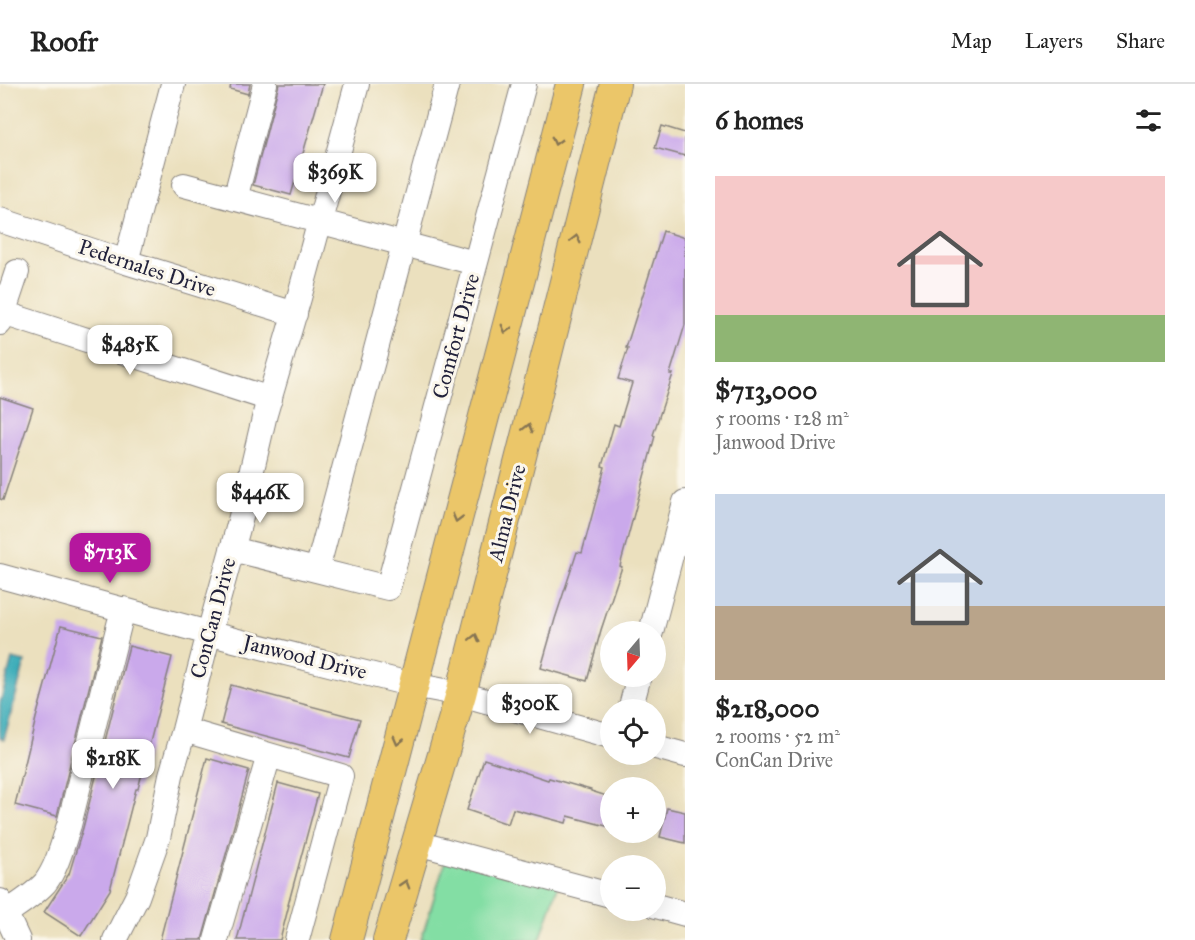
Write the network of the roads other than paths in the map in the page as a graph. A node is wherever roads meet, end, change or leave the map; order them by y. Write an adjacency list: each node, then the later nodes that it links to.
1 (172, 84): 13 (street)
2 (266, 84): 9 (street)
3 (357, 84): 11 (street, ConCan Drive)
4 (447, 84): 12 (street)
5 (524, 84): 14 (street, Comfort Drive)
6 (571, 84): 26 (main road, one-way to 26)
7 (615, 84): 27 (main road, Alma Drive, one-way to 7)
8 (184, 185): 9 (street)
9 (235, 199): 11 (street)
10 (0, 220): 13 (street, Pedernales Drive)
11 (320, 222): 12 (street); 16 (street, ConCan Drive)
12 (404, 244): 14 (street); 21 (street)
13 (126, 262): 16 (street, Pedernales Drive)
14 (475, 263): 21 (street, Comfort Drive)
15 (17, 272): 17 (street)
16 (295, 314): 18 (street, ConCan Drive)
17 (2, 318): 18 (street)
18 (270, 399): 20 (street, ConCan Drive)
19 (685, 502): 24 (street)
20 (232, 549): 21 (street); 25 (street, ConCan Drive)
21 (317, 570)
22 (0, 576): 23 (street, Janwood Drive)
23 (123, 609): 25 (street, Janwood Drive); 35 (street)
24 (654, 621)
25 (209, 633): 26 (street, Janwood Drive); 28 (street, ConCan Drive)
26 (413, 685): 27 (street, Janwood Drive); 42 (main road, one-way to 42)
27 (461, 694): 29 (street, Janwood Drive); 33 (main road, Alma Drive)
28 (184, 730): 31 (street); 39 (street, ConCan Drive)
29 (600, 733)
30 (666, 750): 32 (street)
31 (268, 755): 40 (street); 41 (street)
32 (685, 755)
33 (417, 843): 34 (street); 43 (main road, Alma Drive, one-way to 33)
34 (600, 892)
35 (3, 907): 38 (street)
36 (666, 909): 37 (street)
37 (685, 914)
38 (15, 939)
39 (115, 940)
40 (216, 940)
41 (297, 940)
42 (347, 940)
43 (388, 940)

